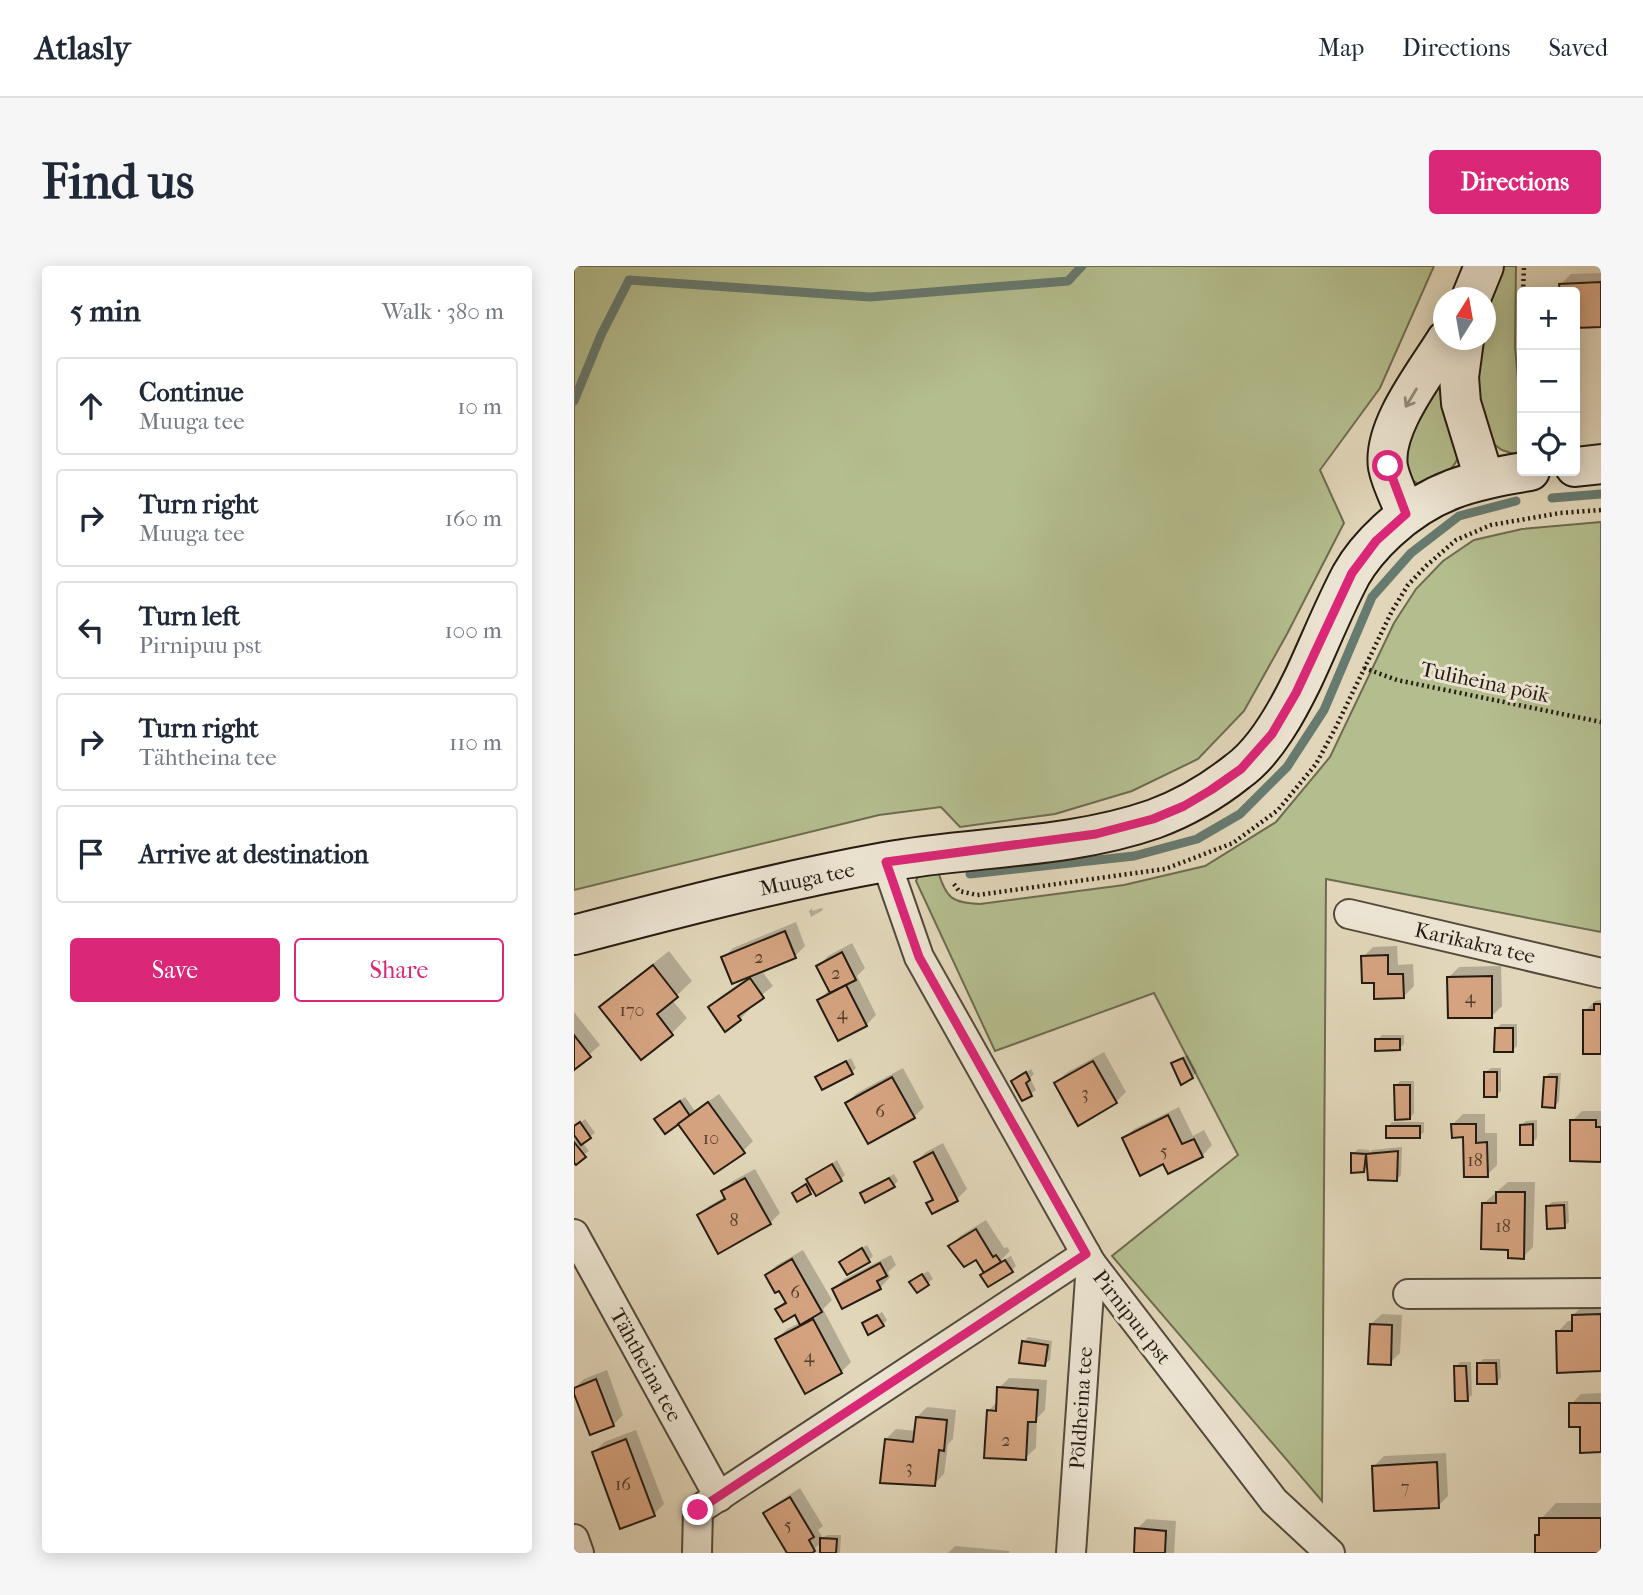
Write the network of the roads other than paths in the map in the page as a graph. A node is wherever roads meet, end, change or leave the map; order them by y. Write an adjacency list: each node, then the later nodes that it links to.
1 (1484, 266): 2 (main road)
2 (1475, 287)
3 (1440, 350): 9 (main road, one-way to 9)
4 (1463, 350): 8 (main road)
5 (1601, 464): 6 (main road)
6 (1580, 466)
7 (1517, 473): 8 (main road, Muuga tee)
8 (1484, 478): 9 (main road, Muuga tee)
9 (1406, 514): 10 (main road, Muuga tee)
10 (886, 862): 12 (main road, Muuga tee); 15 (street, Pirnipuu pst)
11 (1349, 914): 13 (street, Karikakra tee)
12 (574, 935)
13 (1601, 973)
14 (574, 1234): 18 (street, Tähtheina tee)
15 (1089, 1259): 18 (street); 22 (street, Põldheina tee); 23 (street, Pirnipuu pst)
16 (1601, 1293): 17 (street)
17 (1408, 1294)
18 (719, 1497): 21 (street)
19 (574, 1539): 20 (street)
20 (579, 1553)
21 (697, 1553)
22 (1072, 1553)
23 (1330, 1553)

